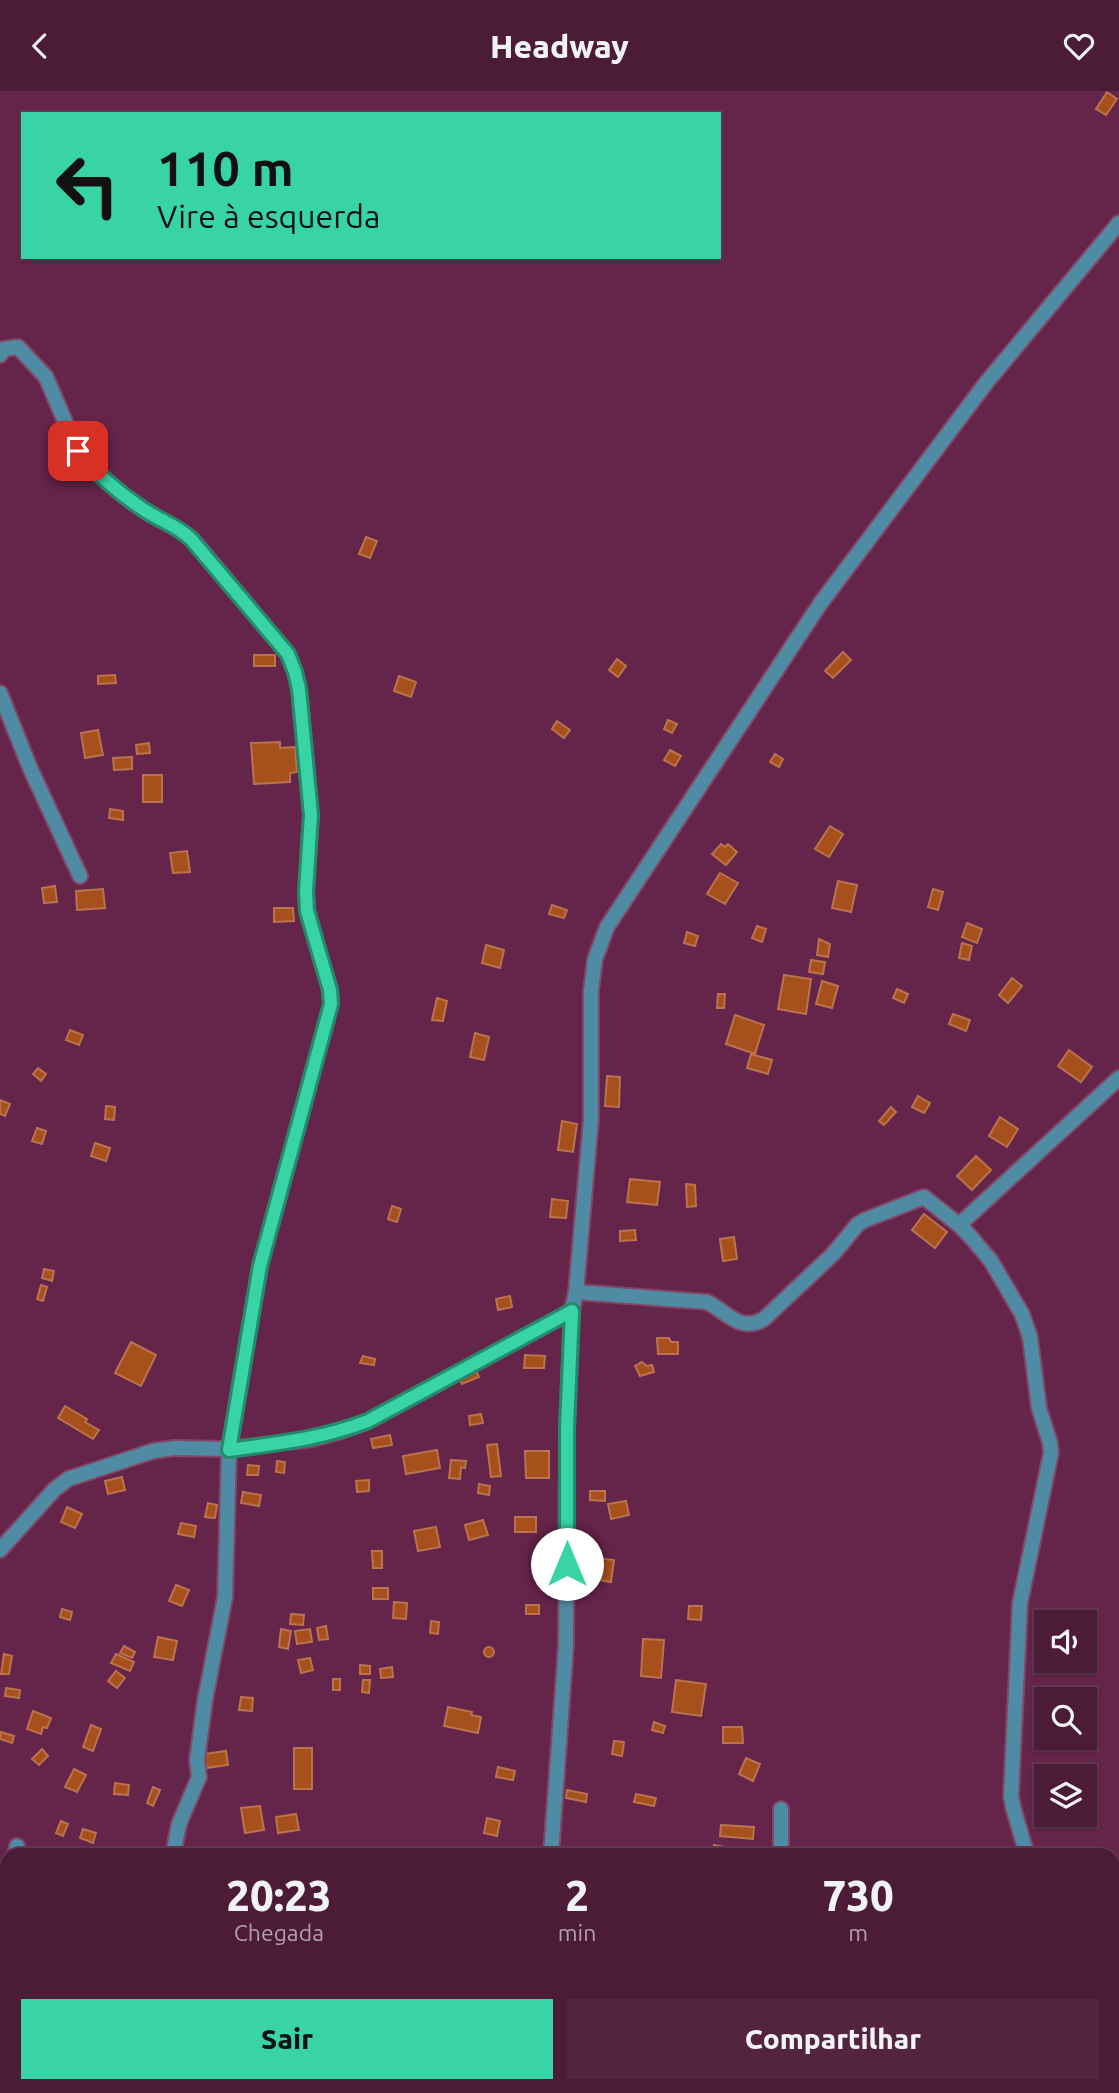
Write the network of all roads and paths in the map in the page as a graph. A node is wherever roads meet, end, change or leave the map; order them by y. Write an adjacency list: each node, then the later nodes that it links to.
1 (1119, 223): 7 (street)
2 (0, 355): 9 (street)
3 (0, 693): 4 (street)
4 (80, 876)
5 (1119, 1078): 6 (street)
6 (960, 1224): 7 (street); 15 (street)
7 (576, 1291): 8 (street)
8 (572, 1311): 9 (street); 13 (street)
9 (229, 1450): 10 (street); 12 (street)
10 (0, 1550)
11 (781, 1809): 14 (street)
12 (174, 1848)
13 (552, 1848)
14 (781, 1848)
15 (1025, 1848)

